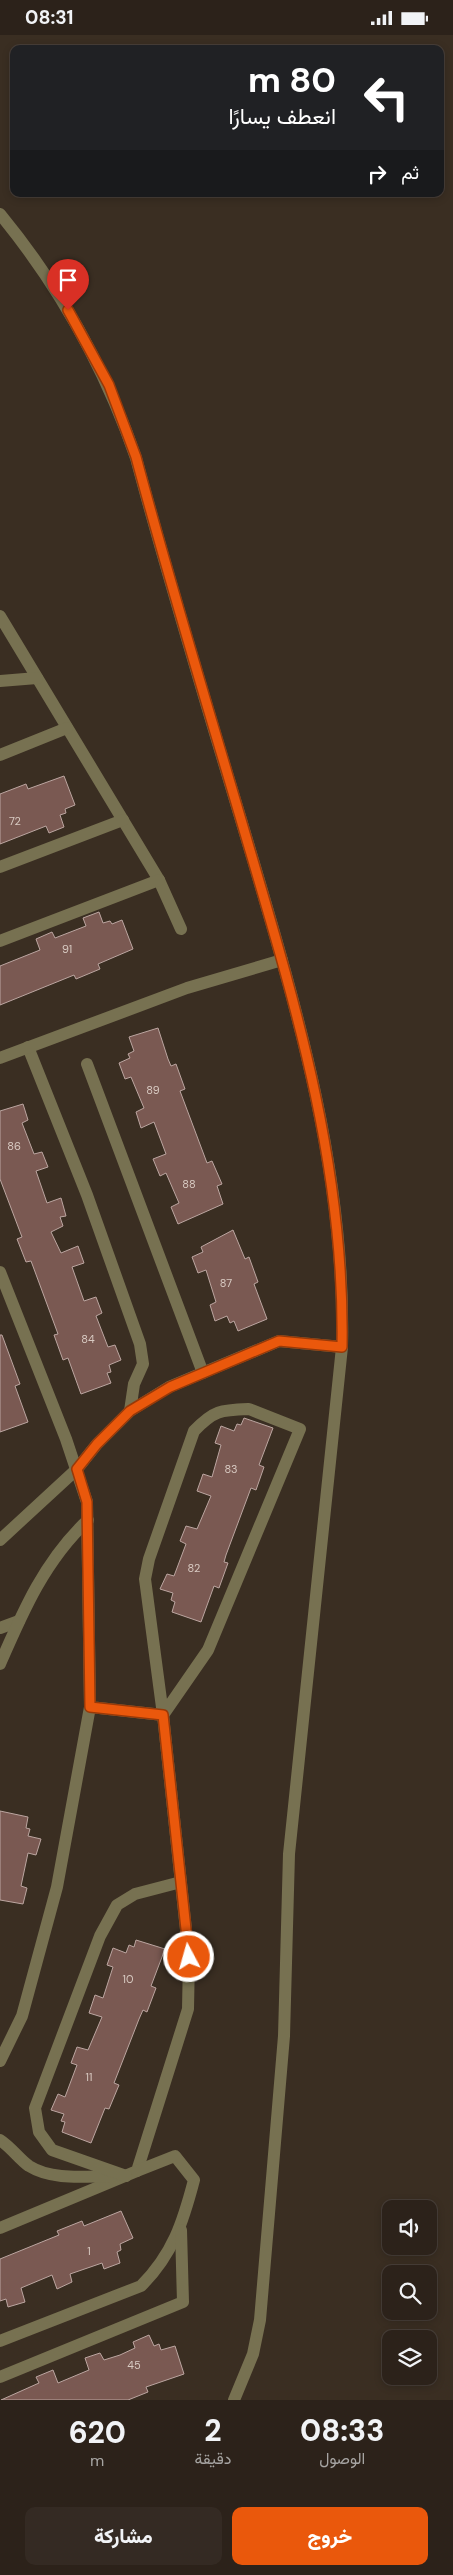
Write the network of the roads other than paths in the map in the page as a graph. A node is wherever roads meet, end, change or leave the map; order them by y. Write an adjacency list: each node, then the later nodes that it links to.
1 (0, 214): 12 (street)
2 (0, 616): 3 (street)
3 (37, 678): 4 (street); 5 (street)
4 (0, 681)
5 (67, 728): 6 (street); 7 (street)
6 (0, 755)
7 (122, 820): 8 (street); 9 (street)
8 (0, 867)
9 (159, 880): 10 (street); 11 (street)
10 (181, 929)
11 (0, 941)
12 (282, 959): 13 (street); 17 (street)
13 (28, 1047): 14 (street); 19 (street)
14 (0, 1058)
15 (87, 1064): 18 (street)
16 (0, 1272): 20 (street)
17 (342, 1347): 18 (street); 36 (street)
18 (203, 1373): 19 (street)
19 (130, 1411): 20 (street)
20 (77, 1469): 21 (street); 22 (street)
21 (88, 1519): 23 (street); 26 (street)
22 (1, 1537)
23 (19, 1621): 24 (street); 25 (street)
24 (0, 1628)
25 (0, 1664)
26 (90, 1707): 27 (street); 29 (street)
27 (163, 1715): 27 (street); 28 (street)
28 (181, 1882): 31 (street); 31 (street)
29 (0, 2061)
30 (0, 2141): 31 (street)
31 (132, 2173): 32 (street); 33 (street)
32 (181, 2227): 34 (street); 35 (street)
33 (0, 2228)
34 (0, 2341)
35 (0, 2377)
36 (234, 2400)

